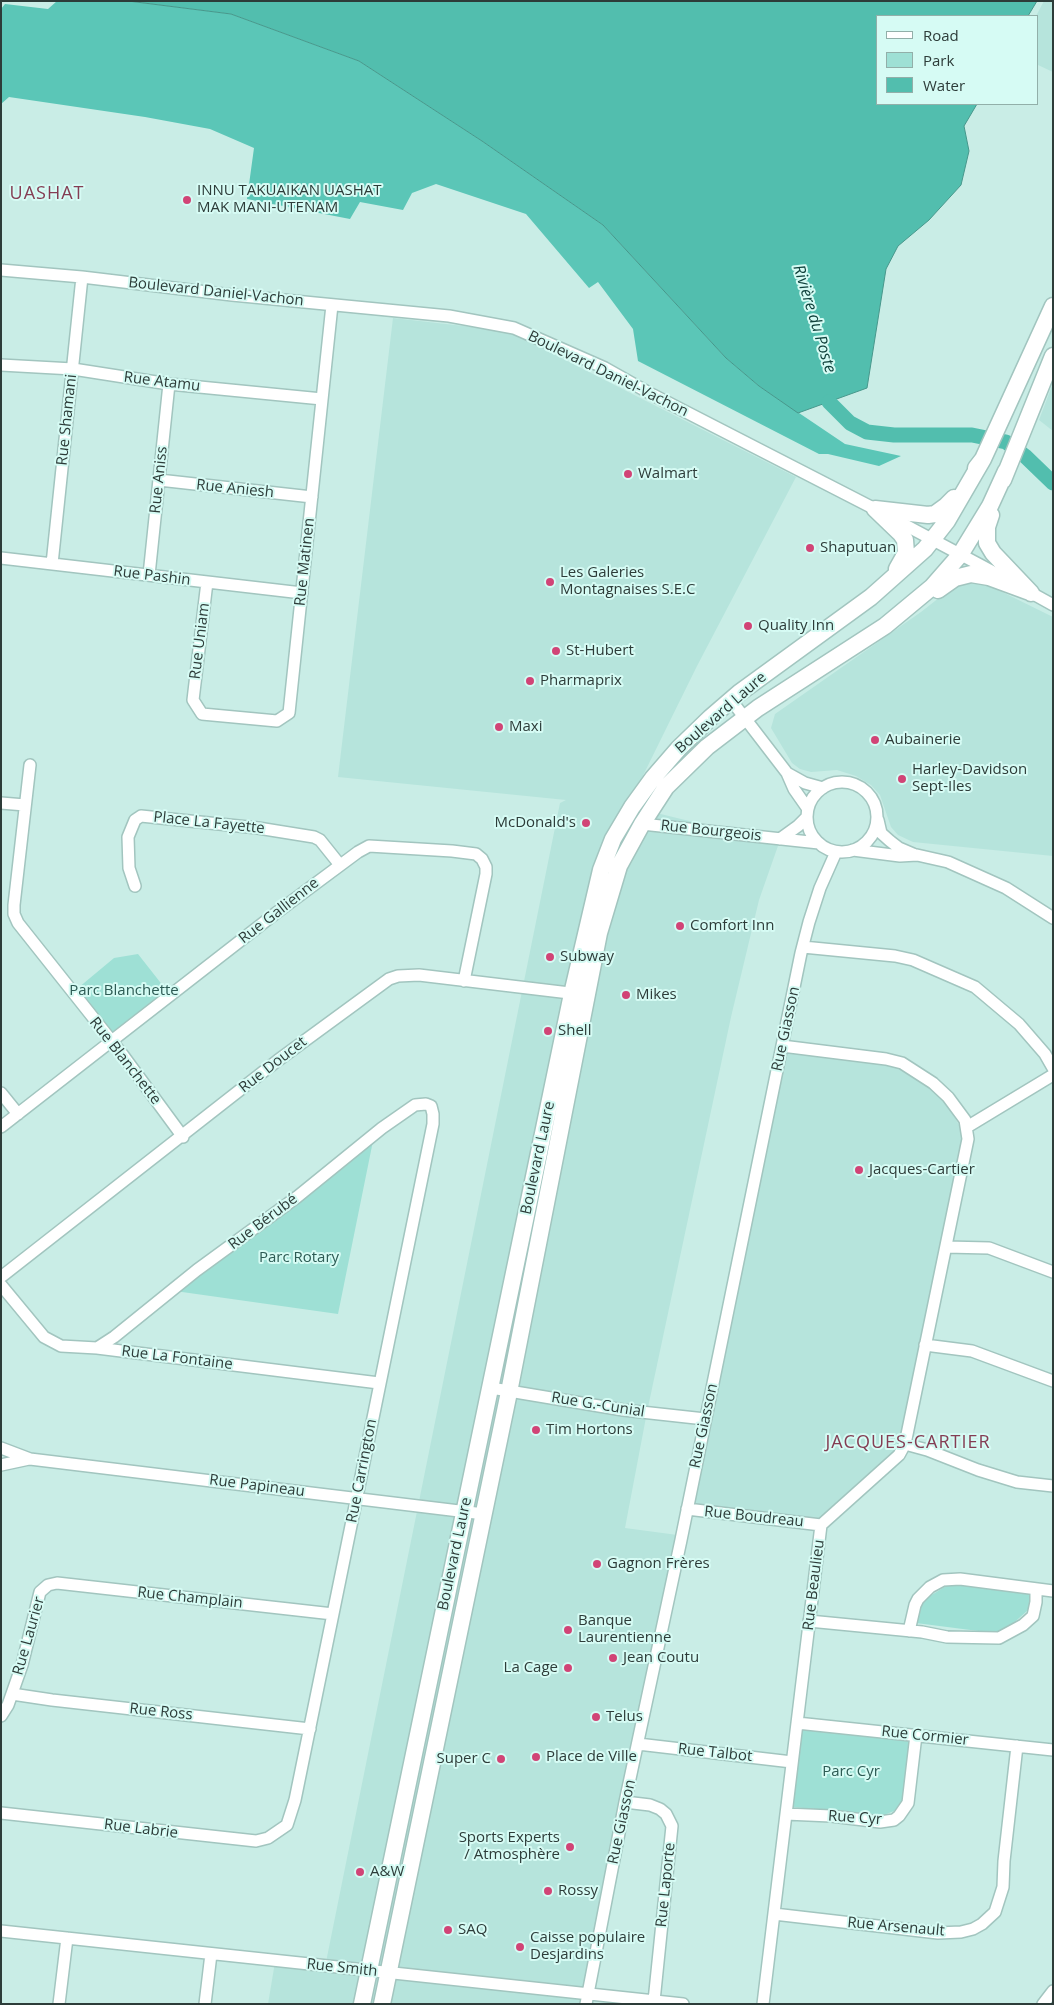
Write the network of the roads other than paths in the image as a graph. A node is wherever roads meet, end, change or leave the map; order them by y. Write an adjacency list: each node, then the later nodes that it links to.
1 (1, 270): 2 (street, Boulevard Daniel-Vachon)
2 (82, 277): 3 (street, Boulevard Daniel-Vachon); 7 (street, Rue Shamani)
3 (332, 305): 9 (street, Rue Matinen); 14 (street, Boulevard Daniel-Vachon)
4 (1053, 306): 10 (highway)
5 (1053, 356): 11 (highway)
6 (1, 365): 7 (street, Rue Atamu)
7 (73, 369): 8 (street, Rue Atamu); 18 (street, Rue Shamani)
8 (169, 384): 9 (street, Rue Atamu); 12 (street, Rue Aniss)
9 (322, 399): 13 (street, Rue Matinen)
10 (982, 459): 14 (highway); 15 (highway, Boulevard Laure)
11 (1006, 471): 16 (highway, Boulevard Laure); 22 (highway)
12 (159, 480): 13 (street, Rue Aniesh); 19 (street, Rue Aniss)
13 (312, 497): 21 (street, Rue Matinen)
14 (875, 509): 15 (street, Boulevard Daniel-Vachon); 23 (highway)
15 (933, 540): 16 (street, Boulevard Daniel-Vachon); 23 (highway, Boulevard Laure)
16 (960, 555): 22 (street, Boulevard Daniel-Vachon); 25 (highway, Boulevard Laure)
17 (1, 558): 18 (street, Rue Pashin)
18 (52, 564): 19 (street, Rue Pashin)
19 (149, 575): 20 (street, Rue Pashin)
20 (207, 582): 21 (street, Rue Pashin); 26 (street, Rue Uniam)
21 (302, 593): 26 (street, Rue Matinen)
22 (1031, 593): 24 (street, Boulevard Daniel-Vachon); 25 (highway)
23 (871, 597): 27 (highway, Boulevard Laure)
24 (1053, 605)
25 (911, 607): 28 (highway, Boulevard Laure)
26 (193, 700)
27 (731, 700): 28 (street); 47 (highway, Boulevard Laure)
28 (744, 717): 30 (street); 36 (highway, Boulevard Laure)
29 (30, 765): 33 (street, Rue Blanchette)
30 (786, 774): 31 (street); 34 (street)
31 (822, 788): 34 (street); 35 (street)
32 (1, 803): 33 (street)
33 (25, 805): 48 (street, Rue Blanchette)
34 (807, 813): 37 (street, Rue Bourgeois); 38 (street)
35 (877, 818): 39 (street); 41 (street)
36 (642, 824): 37 (street, Rue Bourgeois); 47 (highway, Boulevard Laure)
37 (780, 839): 38 (street, Rue Bourgeois)
38 (819, 843): 40 (street)
39 (853, 850): 40 (street); 41 (street)
40 (836, 852): 45 (street, Rue Giasson)
41 (917, 855): 44 (street)
42 (340, 865): 43 (street, Place La Fayette); 46 (street, Rue Gallienne); 48 (street, Rue Gallienne)
43 (135, 886)
44 (1053, 918)
45 (803, 947): 49 (street, Rue Giasson); 50 (street)
46 (464, 981): 47 (street, Rue Doucet); 57 (street, Rue Doucet)
47 (579, 994): 66 (highway, Boulevard Laure); 67 (highway, Boulevard Laure)
48 (111, 1041): 54 (street, Rue Gallienne); 57 (street, Rue Blanchette)
49 (782, 1046): 56 (street); 68 (street, Rue Giasson)
50 (1053, 1068)
51 (1053, 1075): 56 (street)
52 (1, 1094): 54 (street)
53 (431, 1106): 63 (street, Rue Bérubé); 65 (street, Rue Carrington)
54 (18, 1114): 55 (street, Rue Gallienne)
55 (1, 1127)
56 (967, 1127): 58 (street, Rue Beaulieu)
57 (183, 1137): 60 (street, Rue Doucet)
58 (946, 1247): 59 (street); 62 (street, Rue Beaulieu)
59 (1053, 1272)
60 (1, 1277)
61 (1, 1285): 63 (street, Rue La Fontaine)
62 (925, 1345): 64 (street); 69 (street, Rue Beaulieu)
63 (97, 1348): 65 (street, Rue La Fontaine)
64 (1053, 1381)
65 (380, 1383): 74 (street, Rue Carrington)
66 (491, 1388): 67 (street, Rue G.-Cunial); 76 (highway, Boulevard Laure)
67 (509, 1392): 68 (street, Rue G.-Cunial); 77 (highway, Boulevard Laure)
68 (705, 1419): 75 (street, Rue Giasson)
69 (905, 1444): 73 (street); 78 (street, Rue Beaulieu)
70 (1, 1448): 71 (street)
71 (30, 1459): 72 (street); 74 (street, Rue Papineau)
72 (1, 1465)
73 (1053, 1486)
74 (356, 1498): 76 (street, Rue Papineau); 82 (street, Rue Carrington)
75 (687, 1509): 78 (street, Rue Boudreau); 90 (street, Rue Giasson)
76 (463, 1511): 77 (street, Rue Papineau); 102 (highway, Boulevard Laure)
77 (484, 1514): 103 (highway, Boulevard Laure)
78 (821, 1524): 83 (street, Rue Beaulieu)
79 (48, 1585): 82 (street, Rue Champlain); 85 (street, Rue Laurier)
80 (1036, 1589): 81 (street); 84 (street); 84 (street)
81 (1053, 1590)
82 (333, 1614): 88 (street, Rue Carrington)
83 (810, 1621): 84 (street); 87 (street, Rue Beaulieu)
84 (909, 1631)
85 (12, 1694): 86 (street, Rue Laurier); 88 (street, Rue Ross)
86 (1, 1716)
87 (797, 1723): 89 (street, Rue Cormier); 93 (street, Rue Beaulieu)
88 (310, 1728): 97 (street, Rue Carrington)
89 (916, 1735): 91 (street, Rue Cormier); 96 (street, Rue Cyr)
90 (638, 1744): 93 (street, Rue Talbot); 94 (street, Rue Giasson)
91 (1017, 1746): 92 (street, Rue Cormier); 98 (street, Rue Arsenault)
92 (1053, 1750)
93 (792, 1762): 96 (street, Rue Beaulieu)
94 (625, 1802): 105 (street, Rue Giasson); 106 (street, Rue Laporte)
95 (1, 1813): 97 (street, Rue Labrie)
96 (786, 1814): 98 (street, Rue Beaulieu)
97 (278, 1831)
98 (774, 1914): 112 (street, Rue Beaulieu)
99 (1, 1931): 100 (street, Rue Smith)
100 (67, 1938): 101 (street, Rue Smith); 107 (street)
101 (211, 1954): 102 (street, Rue Smith); 108 (street)
102 (369, 1971): 103 (street, Rue Smith); 109 (highway, Boulevard Laure)
103 (389, 1973): 105 (street, Rue Smith); 110 (highway, Boulevard Laure)
104 (1053, 1990): 113 (street)
105 (587, 1999): 106 (street, Rue Smith)
106 (654, 2001): 111 (street, Rue Smith)
107 (59, 2004)
108 (205, 2004)
109 (362, 2004)
110 (382, 2004)
111 (683, 2004)
112 (763, 2004)
113 (1043, 2004)

